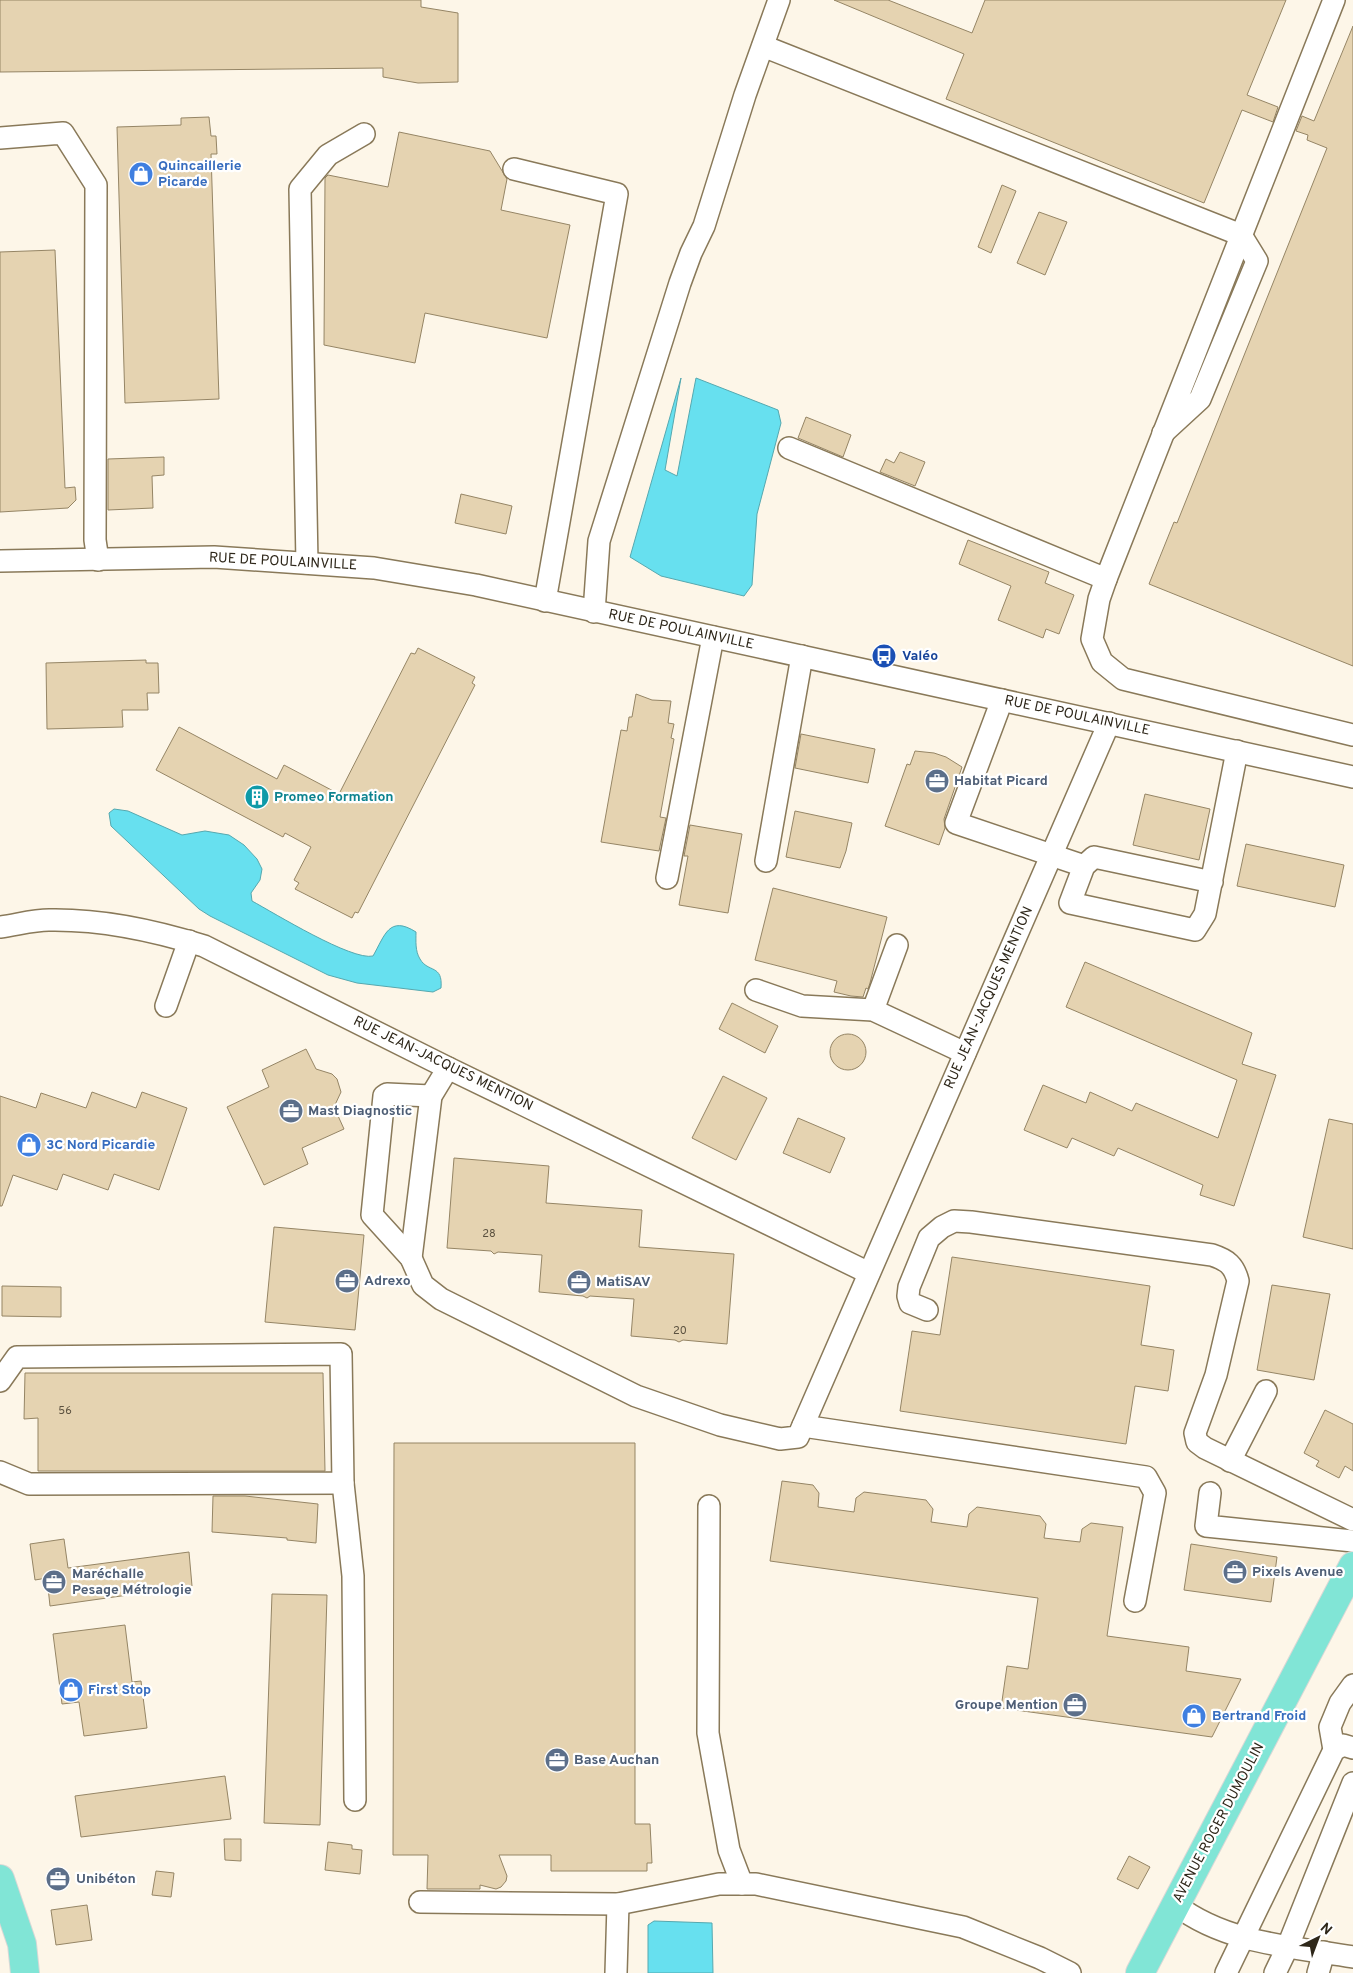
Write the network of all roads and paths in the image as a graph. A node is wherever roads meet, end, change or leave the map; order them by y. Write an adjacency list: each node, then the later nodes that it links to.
1 (780, 0): 3 (street)
2 (1334, 0): 7 (street)
3 (763, 46): 7 (street); 14 (street)
4 (364, 134): 11 (street)
5 (0, 138): 9 (street)
6 (514, 169): 13 (street)
7 (1241, 235): 12 (street)
8 (789, 448): 12 (street)
9 (98, 560): 10 (street, RUE DE POULAINVILLE); 11 (street, RUE DE POULAINVILLE)
10 (0, 562)
11 (307, 563): 13 (street, RUE DE POULAINVILLE)
12 (1106, 578): 19 (street)
13 (545, 601): 14 (street, RUE DE POULAINVILLE)
14 (594, 612): 15 (street, RUE DE POULAINVILLE)
15 (713, 637): 16 (street, RUE DE POULAINVILLE); 25 (street)
16 (802, 656): 17 (street, RUE DE POULAINVILLE); 23 (street)
17 (1002, 700): 18 (street, RUE DE POULAINVILLE); 22 (street)
18 (1109, 723): 20 (street, RUE DE POULAINVILLE); 22 (street, RUE JEAN-JACQUES MENTION)
19 (1353, 735)
20 (1237, 751): 21 (street, RUE DE POULAINVILLE); 26 (street)
21 (1353, 776)
22 (1051, 856): 24 (street); 33 (street, RUE JEAN-JACQUES MENTION)
23 (766, 861)
24 (1084, 866): 26 (street); 26 (street)
25 (668, 878)
26 (1212, 882)
27 (0, 927): 28 (street, RUE JEAN-JACQUES MENTION)
28 (189, 941): 31 (street); 34 (street, RUE JEAN-JACQUES MENTION)
29 (897, 946): 32 (street)
30 (756, 990): 32 (street)
31 (166, 1006)
32 (873, 1010): 33 (street)
33 (965, 1053): 37 (street, RUE JEAN-JACQUES MENTION)
34 (448, 1068): 35 (street); 37 (street, RUE JEAN-JACQUES MENTION)
35 (431, 1096): 36 (street); 36 (street)
36 (411, 1258): 41 (street)
37 (869, 1273): 41 (street, RUE JEAN-JACQUES MENTION)
38 (926, 1310): 42 (street)
39 (0, 1381): 44 (street)
40 (1266, 1391): 42 (street)
41 (800, 1432): 50 (street)
42 (1230, 1461): 47 (street)
43 (0, 1472): 44 (street)
44 (343, 1483): 54 (street)
45 (1210, 1493): 48 (street)
46 (708, 1506): 56 (street)
47 (1353, 1520)
48 (1353, 1541)
49 (1353, 1566): 60 (main road, AVENUE ROGER DUMOULIN)
50 (1135, 1601)
51 (1353, 1685): 52 (street)
52 (1344, 1749): 61 (street)
53 (1353, 1784): 62 (street)
54 (356, 1800)
55 (0, 1878): 66 (main road)
56 (742, 1884): 59 (street); 68 (street)
57 (0, 1889): 65 (main road)
58 (420, 1902): 59 (street)
59 (618, 1904): 67 (street)
60 (1176, 1905): 61 (street); 69 (main road, AVENUE ROGER DUMOULIN)
61 (1244, 1938): 62 (street); 70 (street)
62 (1288, 1946): 63 (street); 71 (street)
63 (1324, 1952): 64 (street); 72 (street)
64 (1353, 1957)
65 (6, 1973)
66 (25, 1973)
67 (616, 1973)
68 (1070, 1973)
69 (1140, 1973)
70 (1226, 1973)
71 (1275, 1973)
72 (1318, 1973)

